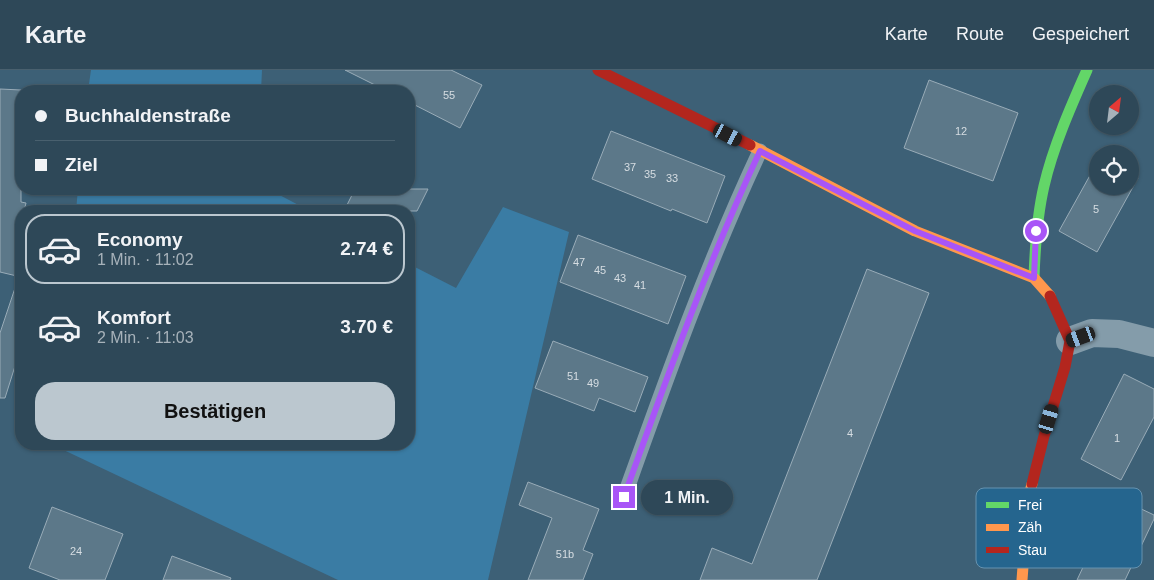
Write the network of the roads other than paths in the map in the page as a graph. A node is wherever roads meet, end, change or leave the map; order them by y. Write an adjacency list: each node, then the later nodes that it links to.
1 (598, 70): 3 (street)
2 (1087, 70): 4 (street)
3 (760, 151): 4 (street); 8 (lane)
4 (1034, 278): 5 (street)
5 (1070, 341): 6 (street); 7 (street)
6 (1154, 343)
7 (1031, 488)
8 (624, 497)

